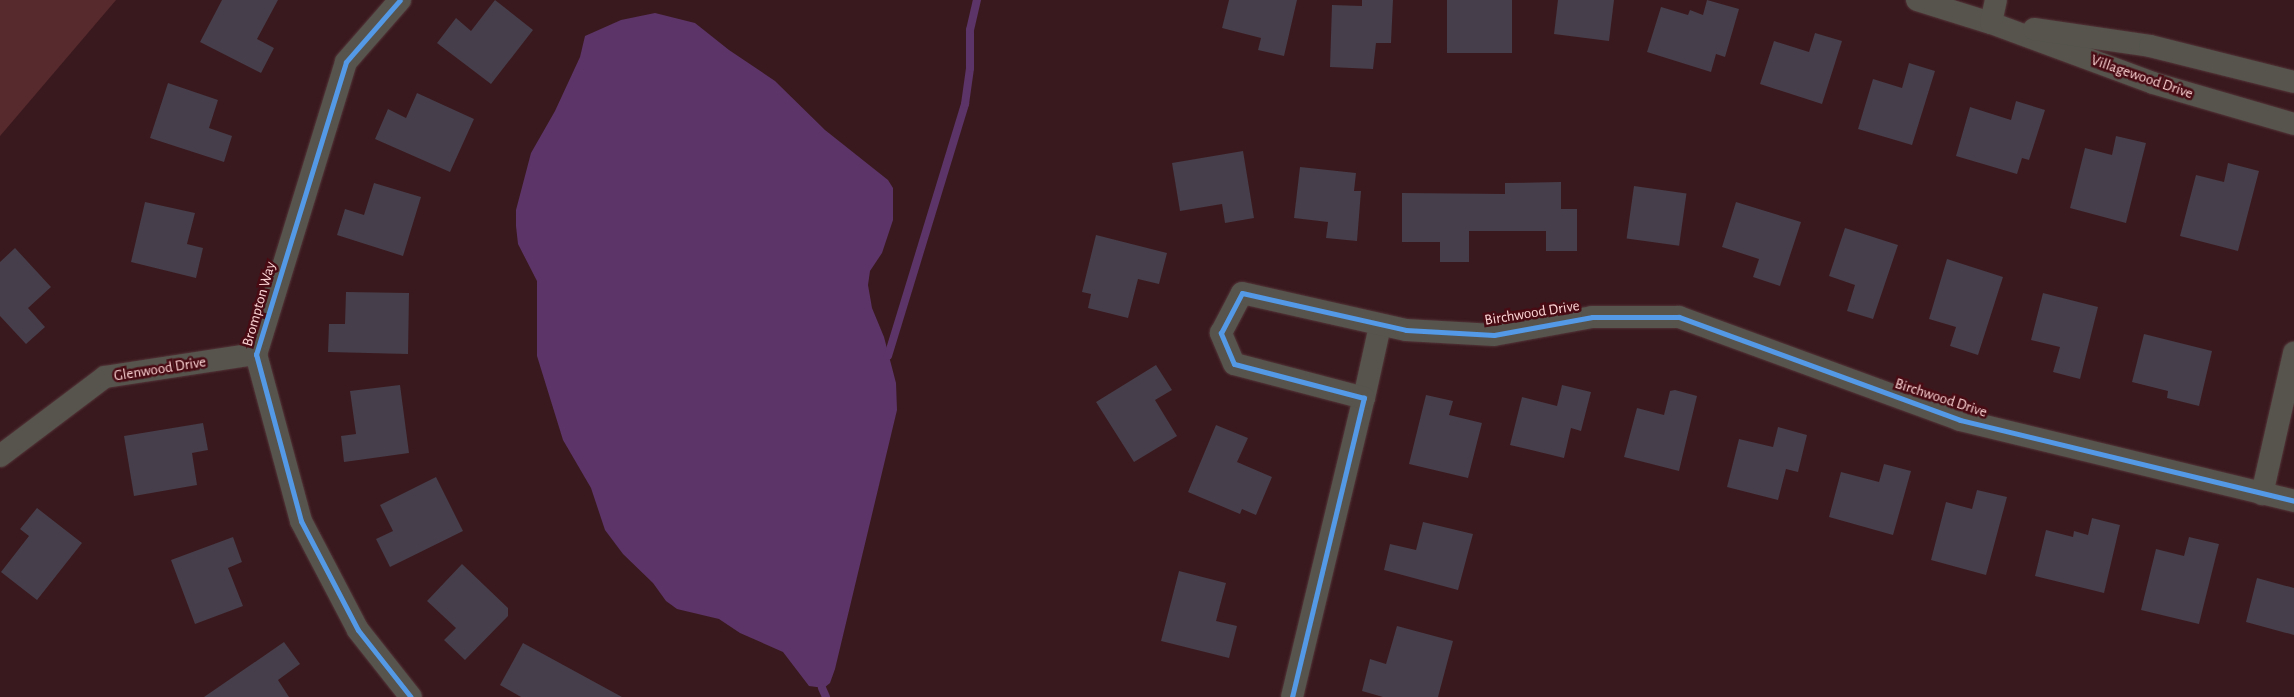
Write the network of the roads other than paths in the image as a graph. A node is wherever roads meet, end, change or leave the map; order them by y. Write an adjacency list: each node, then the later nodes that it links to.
1 (400, 0): 9 (street, Brompton Way)
2 (1916, 0): 4 (street, Villagewood Drive)
3 (1996, 0): 4 (street)
4 (1991, 23): 5 (street, Villagewood Drive); 6 (street, Villagewood Drive)
5 (2294, 82)
6 (2294, 124)
7 (1380, 326): 10 (street); 10 (street, Birchwood Drive); 12 (street, Birchwood Drive)
8 (2294, 353): 12 (street)
9 (256, 354): 11 (street, Glenwood Drive); 14 (street, Brompton Way)
10 (1364, 398): 15 (street)
11 (0, 456)
12 (2262, 494): 13 (street, Birchwood Drive)
13 (2294, 501)
14 (411, 697)
15 (1292, 697)

